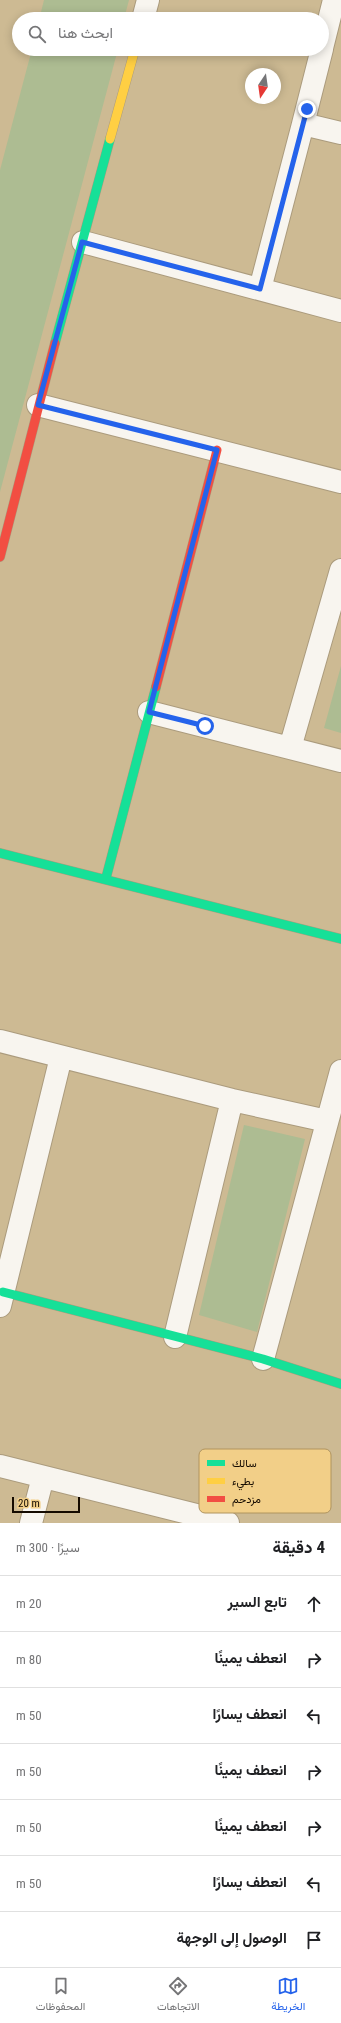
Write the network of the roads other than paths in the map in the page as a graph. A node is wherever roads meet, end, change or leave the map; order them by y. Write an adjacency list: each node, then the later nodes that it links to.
1 (148, 0): 3 (street)
2 (334, 0): 4 (street)
3 (145, 12)
4 (329, 20)
5 (133, 56): 9 (street)
6 (320, 56): 7 (street)
7 (303, 124): 8 (street); 10 (street)
8 (341, 133)
9 (82, 242): 10 (street); 12 (street)
10 (260, 289): 11 (street)
11 (341, 311)
12 (38, 405): 13 (street); 15 (street)
13 (217, 450): 14 (street); 17 (street)
14 (341, 482)
15 (0, 557)
16 (341, 570): 18 (street)
17 (149, 712): 18 (street); 21 (street)
18 (290, 748): 19 (street)
19 (341, 761)
20 (0, 853): 21 (street)
21 (106, 878): 22 (street)
22 (341, 939)
23 (0, 1041): 24 (street)
24 (61, 1057): 26 (street); 28 (street)
25 (341, 1071): 27 (street)
26 (232, 1100): 27 (street); 29 (street)
27 (327, 1121): 30 (street)
28 (2, 1299): 29 (street)
29 (175, 1337): 30 (street)
30 (263, 1359): 31 (street)
31 (341, 1384)
32 (0, 1466): 33 (street)
33 (43, 1477): 34 (street); 35 (street)
34 (31, 1523)
35 (228, 1523)

